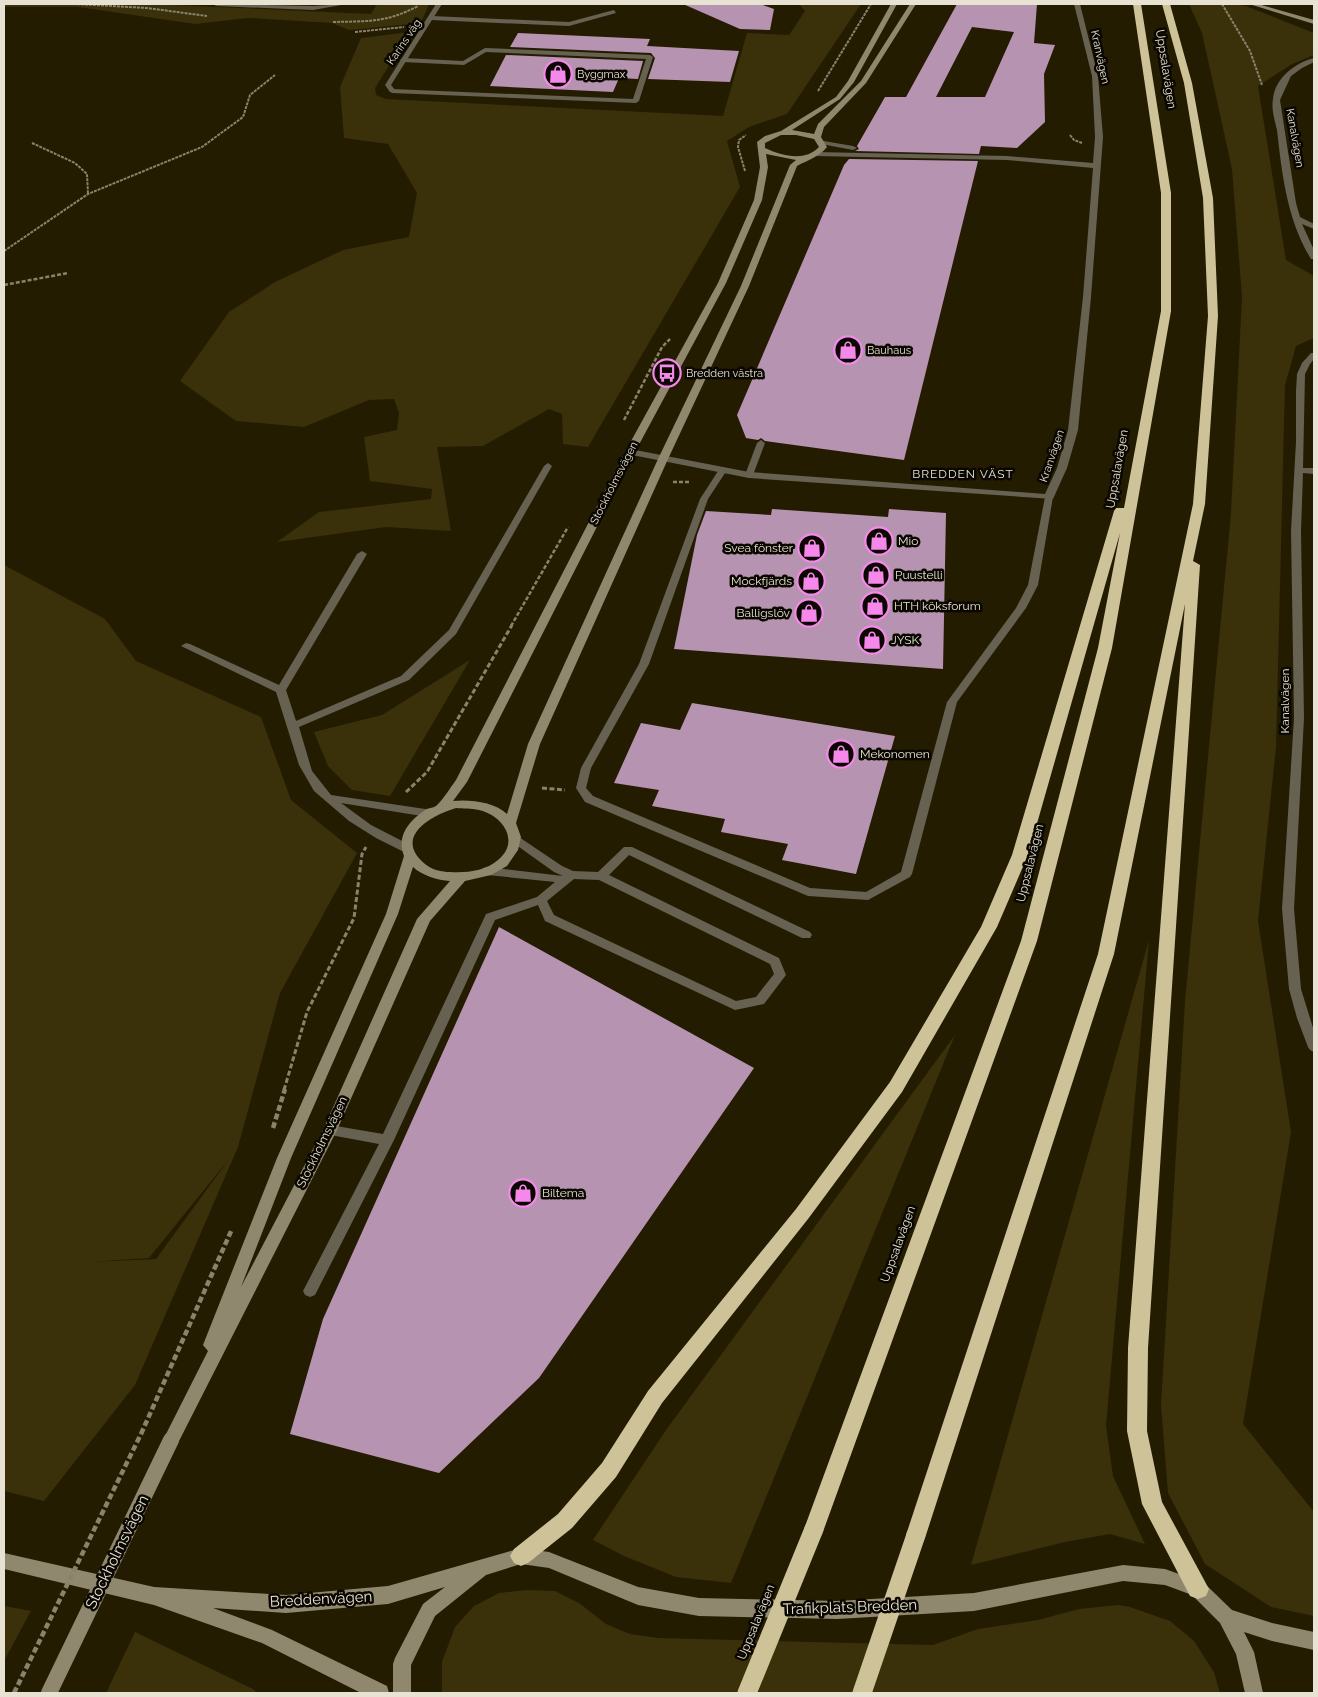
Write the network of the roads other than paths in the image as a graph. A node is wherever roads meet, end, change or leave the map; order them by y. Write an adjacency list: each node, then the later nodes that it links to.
1 (216, 4): 2 (lane)
2 (344, 4)
3 (439, 4): 12 (street, Karins väg)
4 (894, 4): 16 (main road)
5 (913, 4): 17 (main road)
6 (1077, 4): 21 (street, Kranvägen)
7 (1137, 4): 27 (highway, Uppsalavägen)
8 (1166, 4): 37 (highway, Uppsalavägen)
9 (1252, 4): 10 (main road)
10 (1263, 4)
11 (614, 12): 12 (lane)
12 (431, 18): 13 (street, Karins väg)
13 (403, 60): 15 (street, Karins väg); 15 (lane)
14 (1314, 60): 22 (street, Kanalvägen)
15 (392, 91)
16 (782, 133): 17 (main road); 18 (main road)
17 (819, 140): 19 (street); 20 (main road)
18 (763, 150): 20 (main road); 29 (main road, Stockholmsvägen)
19 (907, 154): 20 (street); 21 (street)
20 (812, 155): 30 (main road)
21 (1096, 166): 36 (street, Kranvägen)
22 (1296, 218): 23 (street); 24 (street, Kanalvägen)
23 (1314, 227)
24 (1314, 257)
25 (1314, 355): 26 (lane, Kanalvägen)
26 (1310, 364): 33 (lane, Kanalvägen)
27 (1142, 437): 59 (highway); 69 (highway, Uppsalavägen, bridge)
28 (761, 443): 35 (lane)
29 (630, 452): 30 (street, Kranvägen); 43 (main road, Stockholmsvägen)
30 (663, 458): 32 (street, Kranvägen); 45 (main road)
31 (548, 466): 41 (lane)
32 (723, 470): 35 (street, Kranvägen); 36 (lane)
33 (1299, 470): 34 (lane); 54 (lane, Kanalvägen)
34 (1314, 471)
35 (749, 474): 36 (street, Kranvägen)
36 (1049, 497)
37 (1199, 504): 62 (highway); 70 (highway, Uppsalavägen, bridge)
38 (362, 554): 40 (lane)
39 (186, 646): 40 (lane)
40 (281, 690): 41 (lane)
41 (293, 726): 42 (lane)
42 (326, 798): 44 (lane); 47 (lane)
43 (441, 807): 44 (main road, Stockholmsvägen); 45 (main road, Stockholmsvägen)
44 (428, 813): 47 (main road, Stockholmsvägen)
45 (511, 822): 46 (main road)
46 (516, 839): 48 (main road); 51 (lane)
47 (408, 852): 50 (main road); 58 (main road, Stockholmsvägen)
48 (486, 871): 50 (main road); 51 (lane)
49 (601, 876): 51 (lane); 52 (lane); 53 (lane)
50 (461, 878): 55 (main road, Stockholmsvägen)
51 (568, 878): 52 (lane)
52 (541, 900): 56 (lane)
53 (806, 935)
54 (1314, 1047)
55 (330, 1130): 56 (lane); 58 (main road, Stockholmsvägen)
56 (387, 1140): 57 (lane)
57 (310, 1291)
58 (185, 1410): 66 (main road, Stockholmsvägen, bridge)
59 (521, 1556): 61 (main road, Trafikplats Bredden); 62 (main road, Trafikplats Bredden)
60 (4, 1561): 63 (main road, Breddenvägen)
61 (485, 1566): 63 (main road, Breddenvägen); 68 (main road, Trafikplats Bredden)
62 (1198, 1589): 64 (main road, Trafikplats Bredden)
63 (154, 1596): 67 (main road, Breddenvägen)
64 (1226, 1617): 65 (main road); 71 (main road, Trafikplats Bredden)
65 (1314, 1641)
66 (49, 1693)
67 (380, 1693)
68 (402, 1693)
69 (747, 1693)
70 (862, 1693)
71 (1254, 1693)

